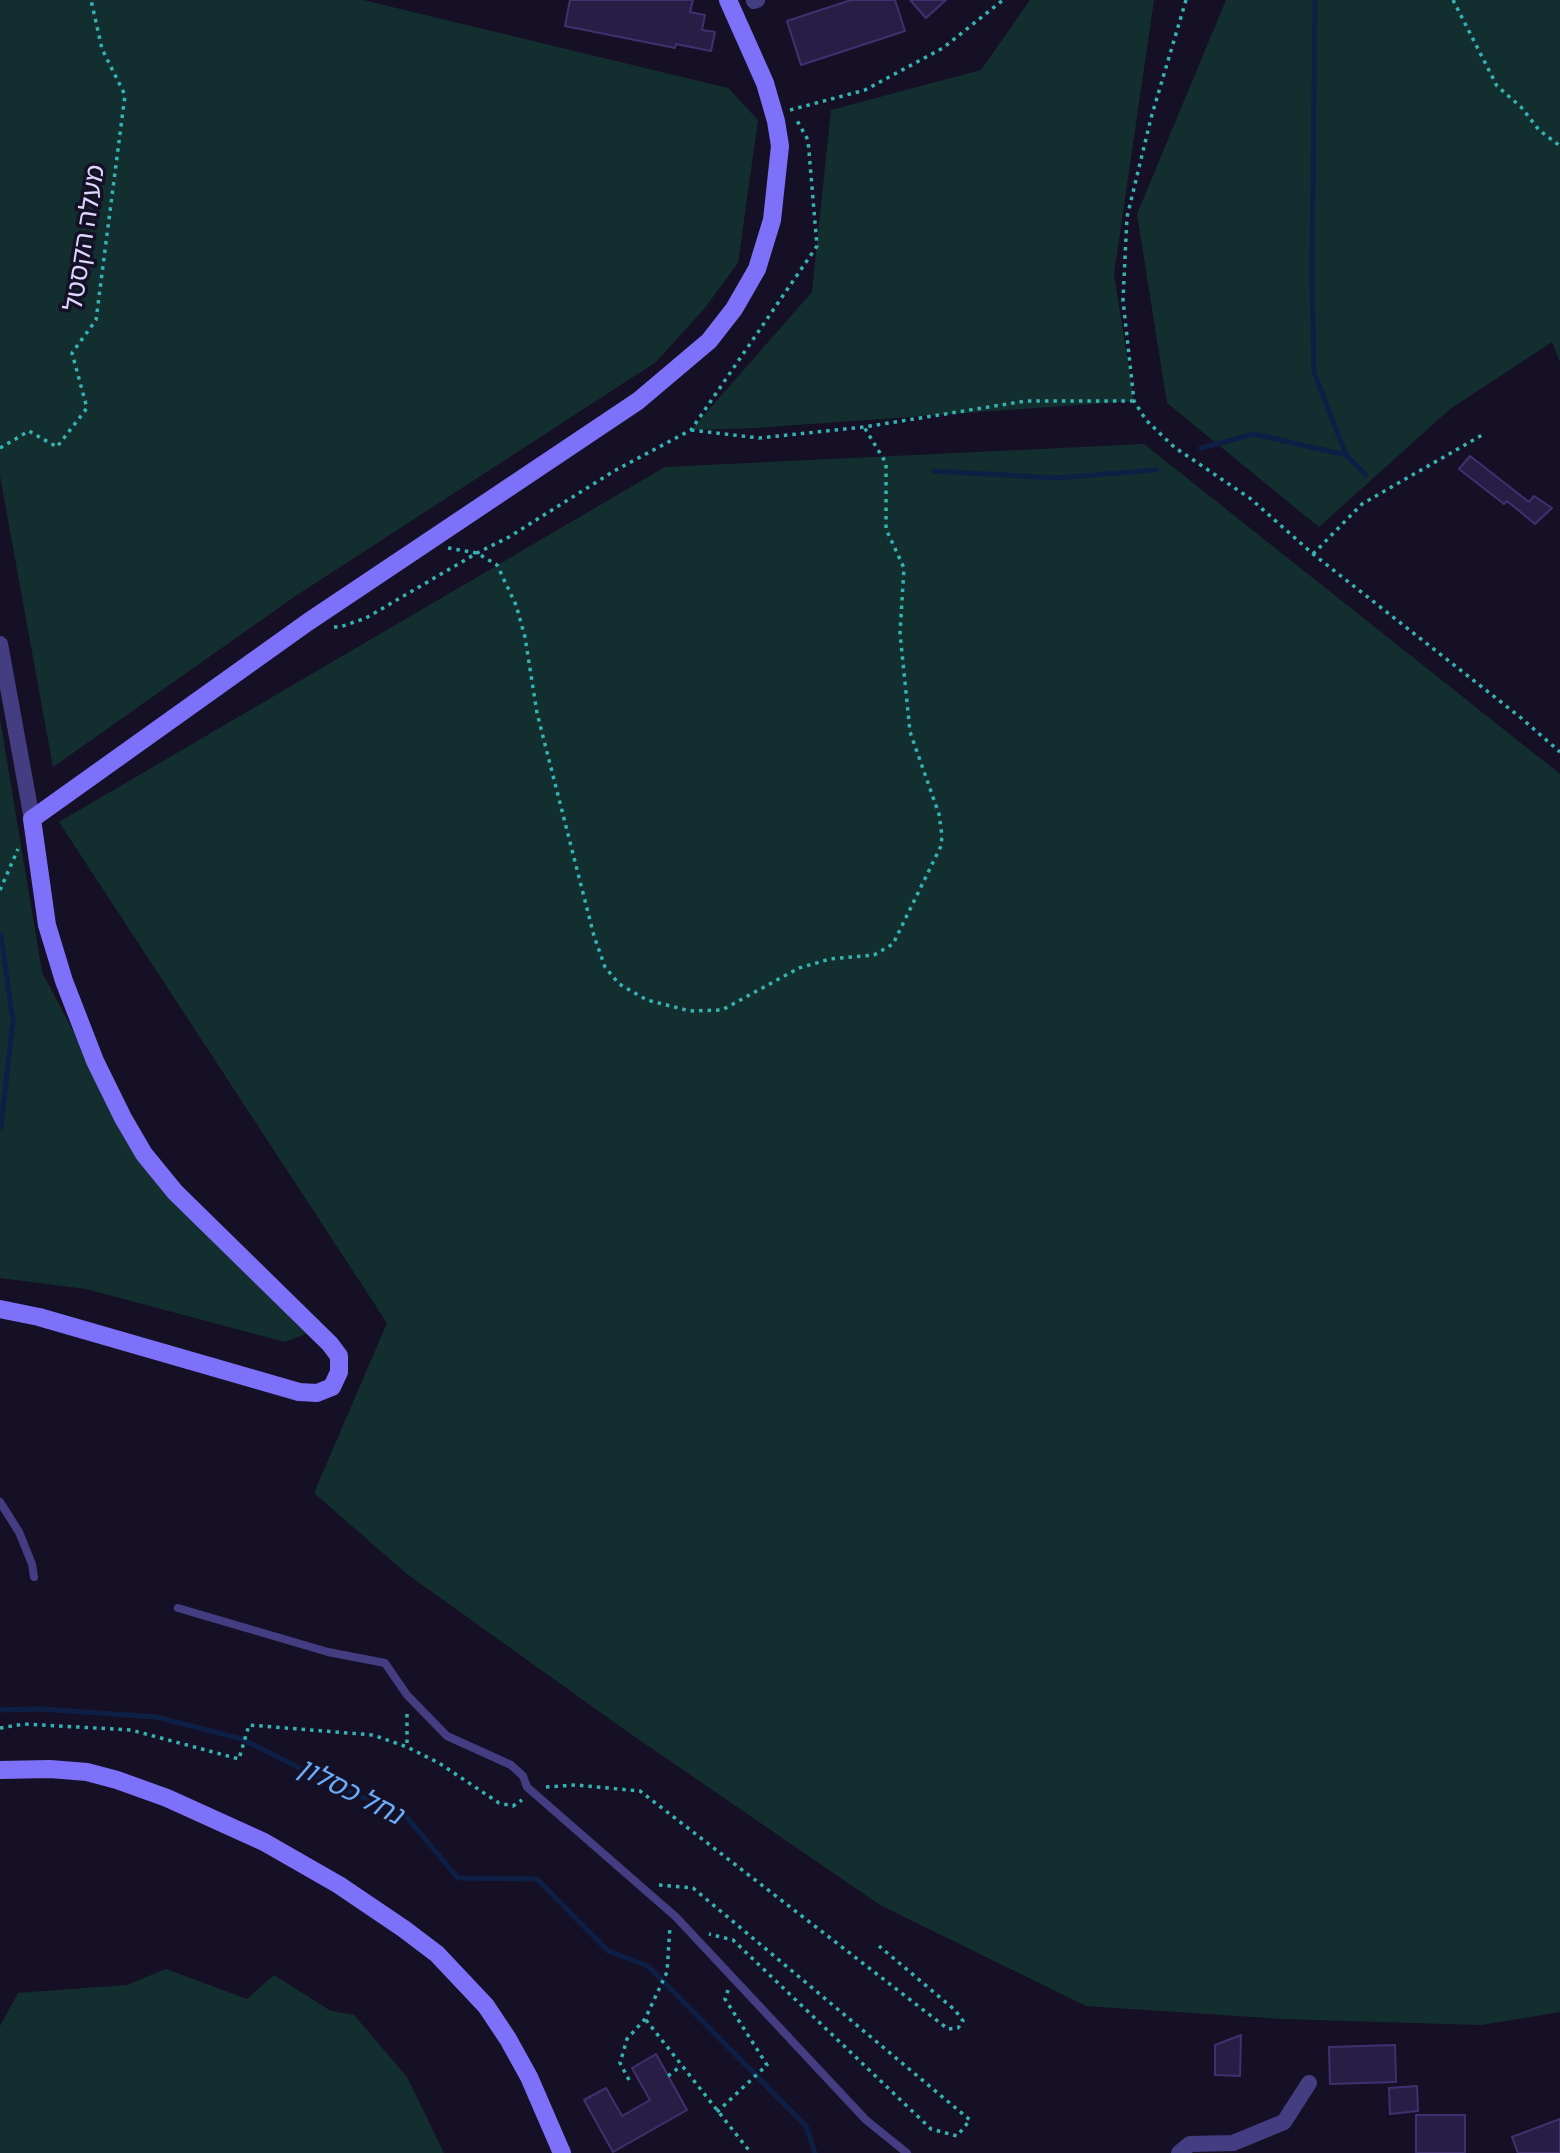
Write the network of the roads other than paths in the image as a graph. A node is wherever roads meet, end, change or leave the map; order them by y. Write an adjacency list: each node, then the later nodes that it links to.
1 (728, 0): 3 (main road)
2 (0, 644): 3 (street)
3 (32, 819): 4 (main road)
4 (0, 1309)
5 (0, 1502): 6 (lane)
6 (34, 1577)
7 (178, 1608): 11 (lane)
8 (0, 1770): 10 (main road)
9 (1309, 2083): 12 (street)
10 (562, 2153)
11 (907, 2153)
12 (1179, 2153)

